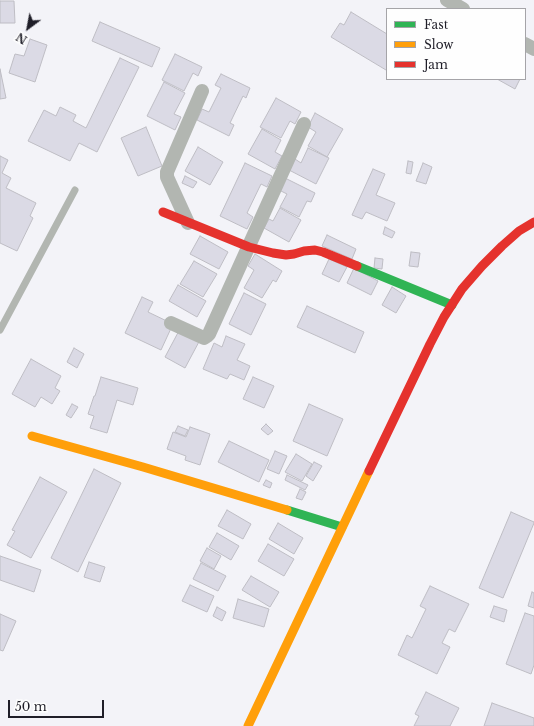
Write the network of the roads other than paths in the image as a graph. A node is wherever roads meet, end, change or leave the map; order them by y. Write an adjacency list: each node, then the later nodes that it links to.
1 (447, 0): 2 (street)
2 (460, 8)
3 (202, 91): 8 (street)
4 (304, 124): 9 (street)
5 (75, 190): 12 (lane)
6 (163, 212): 8 (street)
7 (534, 222): 10 (street)
8 (188, 223): 9 (street)
9 (249, 247): 10 (street); 11 (street)
10 (452, 305): 14 (street)
11 (171, 323)
12 (0, 330)
13 (32, 436): 14 (street)
14 (342, 527): 15 (street)
15 (248, 726)

